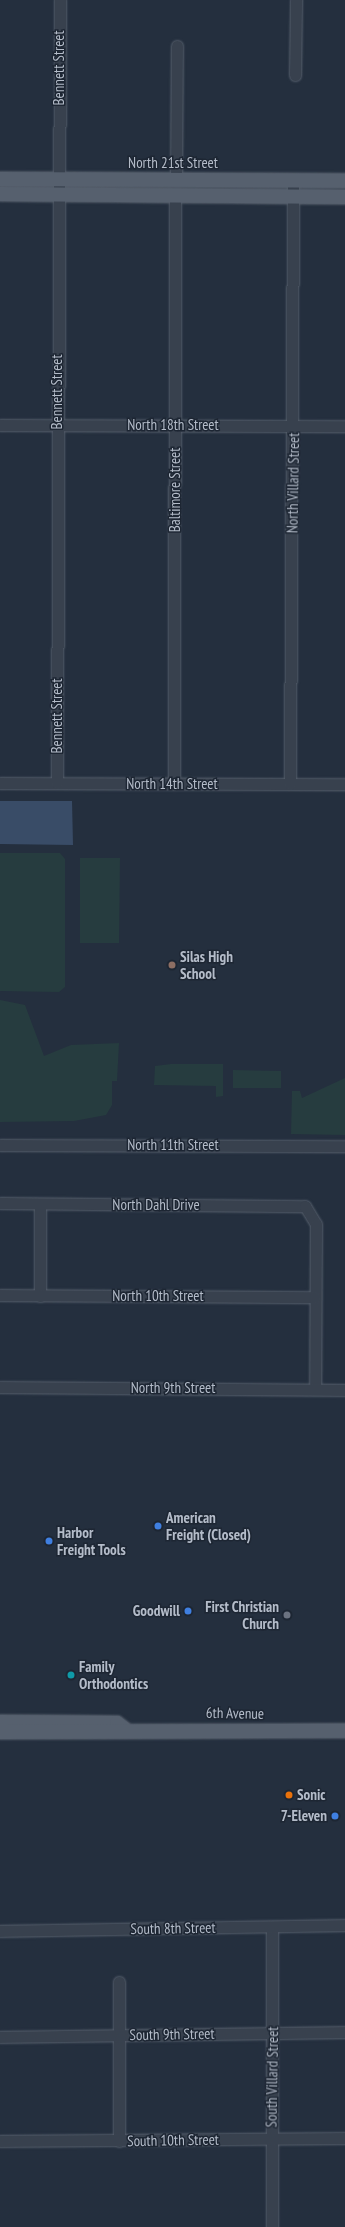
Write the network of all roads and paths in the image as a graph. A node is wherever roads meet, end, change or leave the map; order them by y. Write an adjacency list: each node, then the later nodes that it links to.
1 (60, 0): 6 (street, Bennett Street)
2 (296, 0): 4 (street)
3 (177, 46): 7 (street)
4 (295, 75)
5 (0, 179): 6 (main road, North 21st Street)
6 (59, 180): 7 (main road, North 21st Street); 11 (street, Bennett Street)
7 (176, 180): 8 (main road, North 21st Street)
8 (293, 181): 9 (main road, North 21st Street); 13 (street, North Villard Street)
9 (345, 181)
10 (0, 194): 11 (main road)
11 (59, 194): 12 (main road); 16 (street, Bennett Street)
12 (176, 195): 13 (main road); 17 (street, Baltimore Street)
13 (293, 196): 14 (main road); 18 (street, North Villard Street)
14 (345, 196)
15 (0, 425): 16 (street, North 18th Street)
16 (57, 425): 17 (street, North 18th Street); 21 (street, Bennett Street)
17 (176, 425): 18 (street, North 18th Street); 22 (street, Baltimore Street)
18 (293, 426): 19 (street, North 18th Street); 23 (street, North Villard Street)
19 (345, 426)
20 (0, 783): 21 (street, North 14th Street)
21 (57, 783): 22 (street, North 14th Street)
22 (174, 784): 23 (street, North 14th Street)
23 (290, 784): 24 (street, North 14th Street)
24 (345, 784)
25 (0, 1145): 26 (street, North 11th Street)
26 (345, 1146)
27 (0, 1203): 28 (street, North Dahl Drive)
28 (40, 1204): 30 (street); 31 (street, North Dahl Drive)
29 (0, 1295): 30 (street, North 10th Street)
30 (40, 1296): 31 (street, North 10th Street)
31 (315, 1297): 33 (street)
32 (0, 1387): 33 (street, North 9th Street)
33 (315, 1389): 34 (street, North 9th Street)
34 (345, 1390)
35 (0, 1722): 36 (main road, 6th Avenue)
36 (125, 1729): 37 (main road, 6th Avenue); 38 (main road, 6th Avenue)
37 (345, 1731)
38 (0, 1732)
39 (345, 1925): 40 (street, South 8th Street)
40 (272, 1927): 41 (street, South 8th Street); 43 (street, South Villard Street)
41 (0, 1931)
42 (118, 1982): 45 (street)
43 (274, 2032): 44 (street, South 9th Street); 45 (street, South 9th Street); 48 (street, South Villard Street)
44 (345, 2032)
45 (118, 2036): 46 (street, South 9th Street); 50 (street)
46 (0, 2037)
47 (345, 2138): 48 (street, South 10th Street)
48 (271, 2139): 50 (street, South 10th Street); 51 (street, South Villard Street)
49 (0, 2141): 50 (street, South 10th Street)
50 (119, 2141)
51 (272, 2227)

